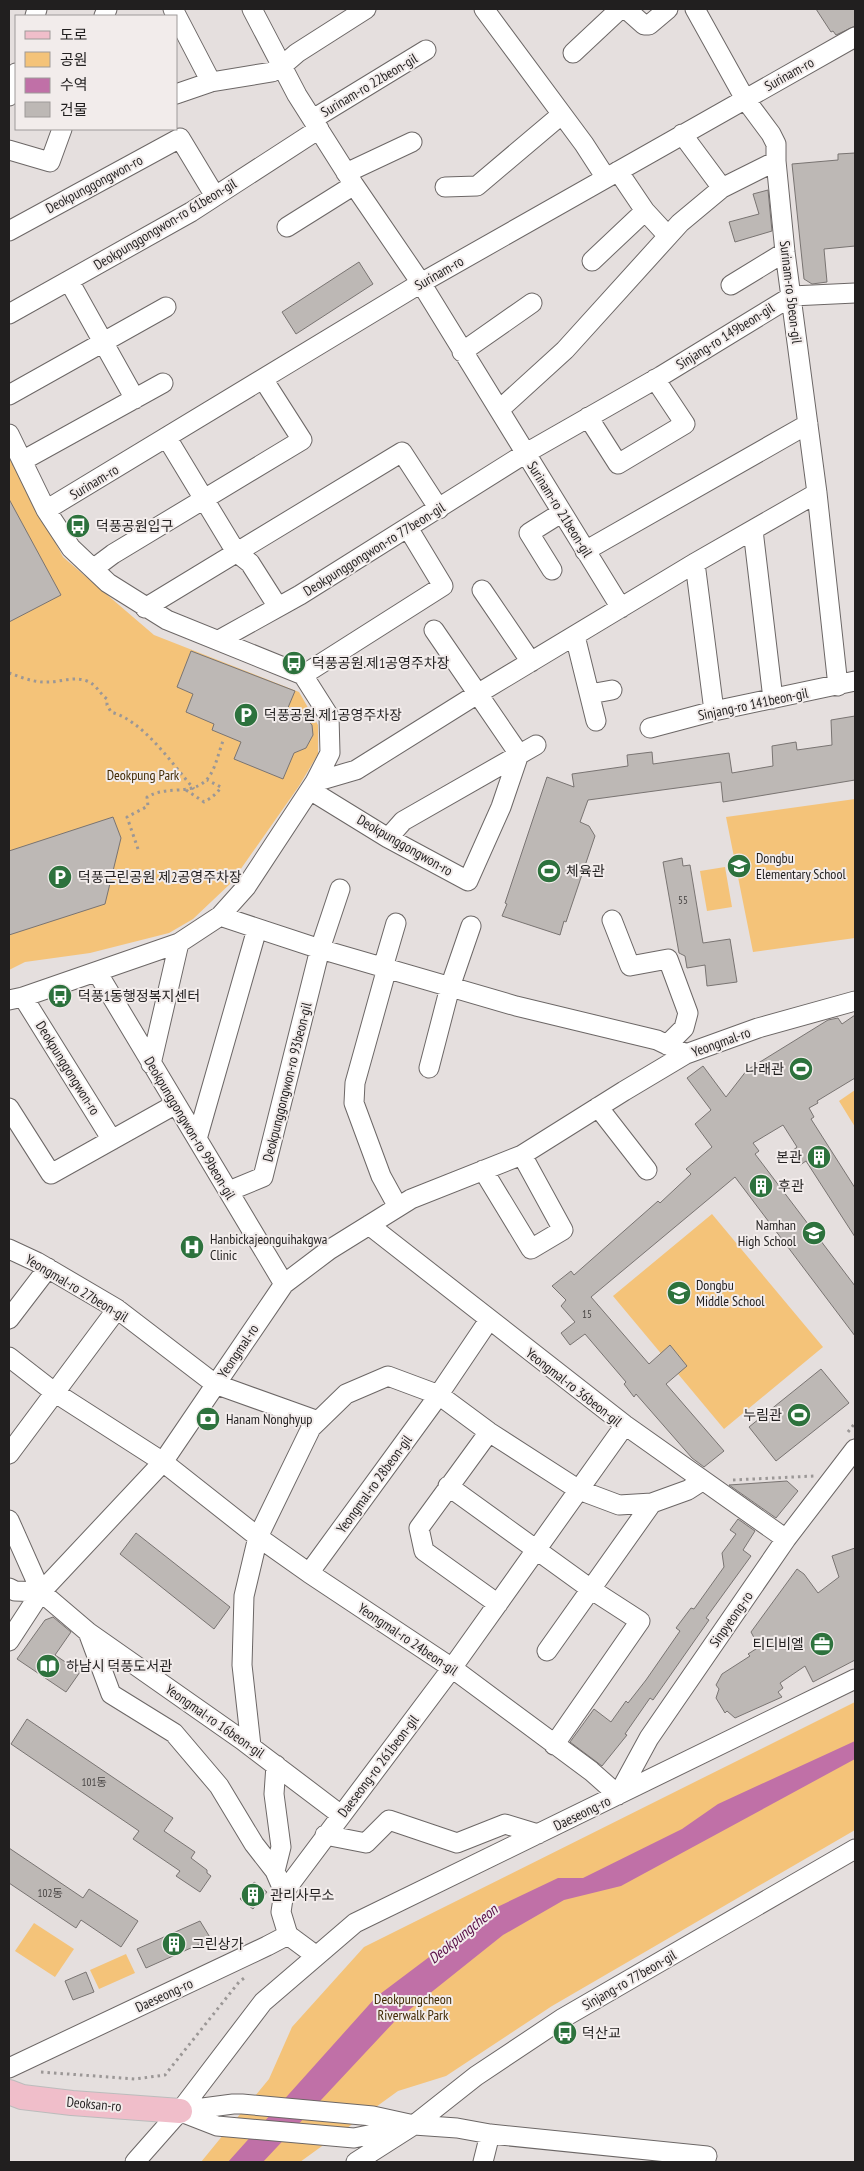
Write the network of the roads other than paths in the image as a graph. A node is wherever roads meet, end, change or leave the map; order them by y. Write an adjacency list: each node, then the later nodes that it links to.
1 (252, 9): 12 (street, Surinam-ro 22beon-gil)
2 (366, 9): 12 (street)
3 (484, 9): 18 (street)
4 (620, 9): 11 (street)
5 (626, 9): 6 (street)
6 (668, 9)
7 (695, 9): 17 (street, Surinam-ro 5beon-gil)
8 (178, 20): 14 (street)
9 (855, 37): 17 (street, Surinam-ro)
10 (426, 50): 19 (street, Surinam-ro 22beon-gil)
11 (573, 53)
12 (282, 66): 14 (street); 19 (street, Surinam-ro 22beon-gil)
13 (15, 76): 16 (street)
14 (211, 82): 15 (street)
15 (178, 93)
16 (9, 96)
17 (746, 99): 21 (street, Surinam-ro); 24 (street, Surinam-ro 5beon-gil)
18 (561, 115): 25 (street); 27 (street)
19 (316, 124): 26 (street, Surinam-ro 22beon-gil); 29 (street, Deokpunggongwon-ro 61beon-gil)
20 (62, 130): 23 (street)
21 (682, 134): 25 (street, Surinam-ro); 28 (street)
22 (412, 142): 26 (street)
23 (9, 150)
24 (776, 161): 28 (street); 34 (street, Surinam-ro 5beon-gil)
25 (612, 174): 30 (street); 37 (street, Surinam-ro)
26 (350, 179): 31 (street); 37 (street, Surinam-ro 22beon-gil)
27 (445, 187)
28 (722, 188): 33 (street)
29 (215, 196): 32 (street, Deokpunggongwon-ro); 36 (street, Deokpunggongwon-ro 61beon-gil)
30 (644, 211): 33 (street); 35 (street)
31 (286, 227)
32 (9, 231)
33 (668, 236): 51 (street)
34 (785, 252): 38 (street); 40 (street, Surinam-ro 5beon-gil)
35 (592, 261)
36 (69, 281): 43 (street, Deokpunggongwon-ro 61beon-gil); 44 (street)
37 (421, 284): 45 (street, Surinam-ro 21beon-gil); 46 (street, Surinam-ro)
38 (731, 285)
39 (855, 293): 40 (street, Sinjang-ro 149beon-gil)
40 (792, 296): 47 (street, Sinjang-ro 149beon-gil); 53 (street, Surinam-ro 5beon-gil)
41 (532, 304): 45 (street)
42 (166, 307): 44 (street)
43 (9, 314)
44 (103, 343): 49 (street); 50 (street)
45 (462, 352): 51 (street, Surinam-ro 21beon-gil)
46 (263, 379): 55 (street, Surinam-ro); 59 (street)
47 (655, 379): 52 (street, Sinjang-ro 149beon-gil); 52 (street)
48 (163, 383): 50 (street)
49 (9, 395)
50 (135, 398): 57 (street)
51 (499, 410): 56 (street, Surinam-ro 21beon-gil)
52 (588, 417): 56 (street, Sinjang-ro 149beon-gil)
53 (808, 424): 58 (street, Surinam-ro 5beon-gil); 65 (street)
54 (9, 434): 57 (street)
55 (167, 438): 59 (street); 61 (street, Surinam-ro)
56 (526, 453): 60 (street, Deokpunggongwon-ro 77beon-gil); 62 (street, Surinam-ro 21beon-gil)
57 (22, 461): 61 (street)
58 (818, 493): 64 (street); 79 (street, Surinam-ro 5beon-gil)
59 (204, 499): 66 (street); 68 (street)
60 (438, 509): 63 (street, Deokpunggongwon-ro 77beon-gil); 66 (street)
61 (46, 510): 68 (street)
62 (561, 513): 65 (street, Surinam-ro 21beon-gil); 69 (street)
63 (408, 528): 71 (street, Deokpunggongwon-ro 77beon-gil); 78 (street)
64 (753, 530): 67 (street); 83 (street)
65 (586, 551): 73 (street, Surinam-ro 21beon-gil)
66 (236, 552): 71 (street); 72 (street)
67 (695, 563): 73 (street); 84 (street)
68 (93, 569): 72 (street)
69 (552, 570)
70 (482, 590): 77 (street)
71 (278, 607): 76 (street, Deokpunggongwon-ro 77beon-gil)
72 (145, 608): 76 (street)
73 (621, 608): 75 (street)
74 (434, 630): 81 (street)
75 (575, 636): 77 (street); 82 (street)
76 (219, 640): 78 (street)
77 (531, 662): 81 (street)
78 (303, 675): 89 (street, Deokpunggongwon-ro)
79 (846, 684): 83 (street, Sinjang-ro 141beon-gil)
80 (612, 690): 82 (street)
81 (479, 693): 88 (street); 89 (street)
82 (590, 694): 85 (street)
83 (773, 699): 84 (street, Sinjang-ro 141beon-gil)
84 (714, 711): 86 (street, Sinjang-ro 141beon-gil)
85 (596, 721)
86 (650, 728)
87 (536, 745): 88 (street)
88 (518, 754): 90 (street); 90 (street, Deokpunggongwon-ro)
89 (313, 786): 90 (street, Deokpunggongwon-ro); 92 (street, Deokpunggongwon-ro)
90 (388, 838)
91 (340, 889): 98 (street)
92 (220, 916): 96 (street); 97 (street, Deokpunggongwon-ro)
93 (612, 920): 104 (street)
94 (396, 923): 99 (street)
95 (471, 926): 101 (street)
96 (256, 929): 98 (street); 111 (street)
97 (179, 943): 100 (street, Deokpunggongwon-ro); 106 (street)
98 (320, 949): 99 (street); 116 (street, Deokpunggongwon-ro 93beon-gil)
99 (387, 968): 101 (street); 117 (street)
100 (97, 972): 102 (street, Deokpunggongwon-ro); 106 (street, Deokpunggongwon-ro 99beon-gil)
101 (450, 987): 104 (street); 107 (street)
102 (16, 998): 112 (street, Deokpunggongwon-ro)
103 (855, 1001): 105 (street, Yeongmal-ro)
104 (667, 1045): 105 (street)
105 (686, 1054): 109 (street, Yeongmal-ro)
106 (151, 1064): 108 (street, Deokpunggongwon-ro 99beon-gil)
107 (429, 1068)
108 (176, 1104): 111 (street, Deokpunggongwon-ro 99beon-gil); 112 (street)
109 (598, 1107): 113 (street, Yeongmal-ro); 115 (street)
110 (9, 1108): 112 (street)
111 (197, 1139): 116 (street, Deokpunggongwon-ro 99beon-gil)
112 (112, 1140)
113 (522, 1155): 114 (street, Yeongmal-ro); 114 (street)
114 (484, 1170): 117 (street, Yeongmal-ro)
115 (647, 1170)
116 (229, 1192): 121 (street, Deokpunggongwon-ro 99beon-gil)
117 (398, 1207): 118 (street, Yeongmal-ro)
118 (369, 1225): 121 (street, Yeongmal-ro); 124 (street, Yeongmal-ro 36beon-gil)
119 (9, 1249): 120 (street, Yeongmal-ro 27beon-gil)
120 (48, 1268): 122 (street, Yeongmal-ro 27beon-gil); 123 (street)
121 (284, 1284): 126 (street, Yeongmal-ro)
122 (117, 1309): 126 (street, Yeongmal-ro 27beon-gil); 127 (street)
123 (9, 1319)
124 (489, 1320): 128 (street, Yeongmal-ro 28beon-gil); 130 (street, Yeongmal-ro 36beon-gil)
125 (9, 1358): 127 (street, Yeongmal-ro 24beon-gil)
126 (215, 1384): 129 (street); 134 (street, Yeongmal-ro)
127 (54, 1392): 133 (street); 134 (street, Yeongmal-ro 24beon-gil)
128 (439, 1395): 129 (street); 131 (street); 143 (street, Yeongmal-ro 28beon-gil)
129 (318, 1421): 140 (street)
130 (624, 1426): 135 (street, Yeongmal-ro 36beon-gil); 137 (street, Daeseong-ro 261beon-gil)
131 (489, 1432): 136 (street); 137 (street)
132 (855, 1449): 141 (street, Sinpyeong-ro)
133 (9, 1454)
134 (163, 1462): 140 (street, Yeongmal-ro 24beon-gil); 146 (street, Yeongmal-ro)
135 (702, 1481): 138 (street); 141 (street, Yeongmal-ro 36beon-gil)
136 (448, 1486): 142 (street); 147 (street)
137 (579, 1490): 138 (street); 142 (street, Daeseong-ro 261beon-gil)
138 (652, 1503): 145 (street)
139 (9, 1520): 146 (street)
140 (258, 1537): 143 (street, Yeongmal-ro 24beon-gil); 154 (street)
141 (786, 1540): 156 (street, Sinpyeong-ro)
142 (536, 1550): 145 (street); 147 (street, Daeseong-ro 261beon-gil)
143 (309, 1573): 151 (street, Yeongmal-ro 24beon-gil)
144 (9, 1588): 146 (street)
145 (592, 1590): 150 (street); 153 (street)
146 (41, 1592): 148 (street, Yeongmal-ro 16beon-gil); 149 (street, Yeongmal-ro)
147 (498, 1604): 151 (street, Daeseong-ro 261beon-gil)
148 (88, 1632): 154 (street, Yeongmal-ro 16beon-gil); 161 (street)
149 (9, 1641)
150 (548, 1651)
151 (452, 1668): 153 (street, Yeongmal-ro 24beon-gil); 157 (street, Daeseong-ro 261beon-gil)
152 (855, 1679): 156 (street, Daeseong-ro)
153 (554, 1745): 156 (street, Yeongmal-ro 24beon-gil)
154 (251, 1746): 155 (street, Yeongmal-ro 16beon-gil)
155 (276, 1765): 157 (street, Yeongmal-ro 16beon-gil); 161 (street)
156 (618, 1795): 158 (street, Daeseong-ro)
157 (341, 1815): 159 (street, Daeseong-ro 261beon-gil)
158 (538, 1834): 159 (street); 164 (street, Daeseong-ro)
159 (325, 1835): 162 (street, Daeseong-ro 261beon-gil)
160 (855, 1849): 168 (street, Sinjang-ro 77beon-gil)
161 (275, 1871): 162 (street)
162 (284, 1892): 163 (street)
163 (288, 1935): 164 (street); 165 (street, Daeseong-ro)
164 (315, 1956): 167 (street, Daeseong-ro)
165 (9, 2068)
166 (9, 2092): 167 (main road, Deoksan-ro)
167 (180, 2111): 168 (street); 168 (street); 171 (street, Daeseong-ro)
168 (414, 2126): 169 (street); 172 (street, Sinjang-ro 77beon-gil)
169 (490, 2134): 170 (street); 173 (street)
170 (707, 2156)
171 (135, 2162)
172 (356, 2162)
173 (484, 2162)

